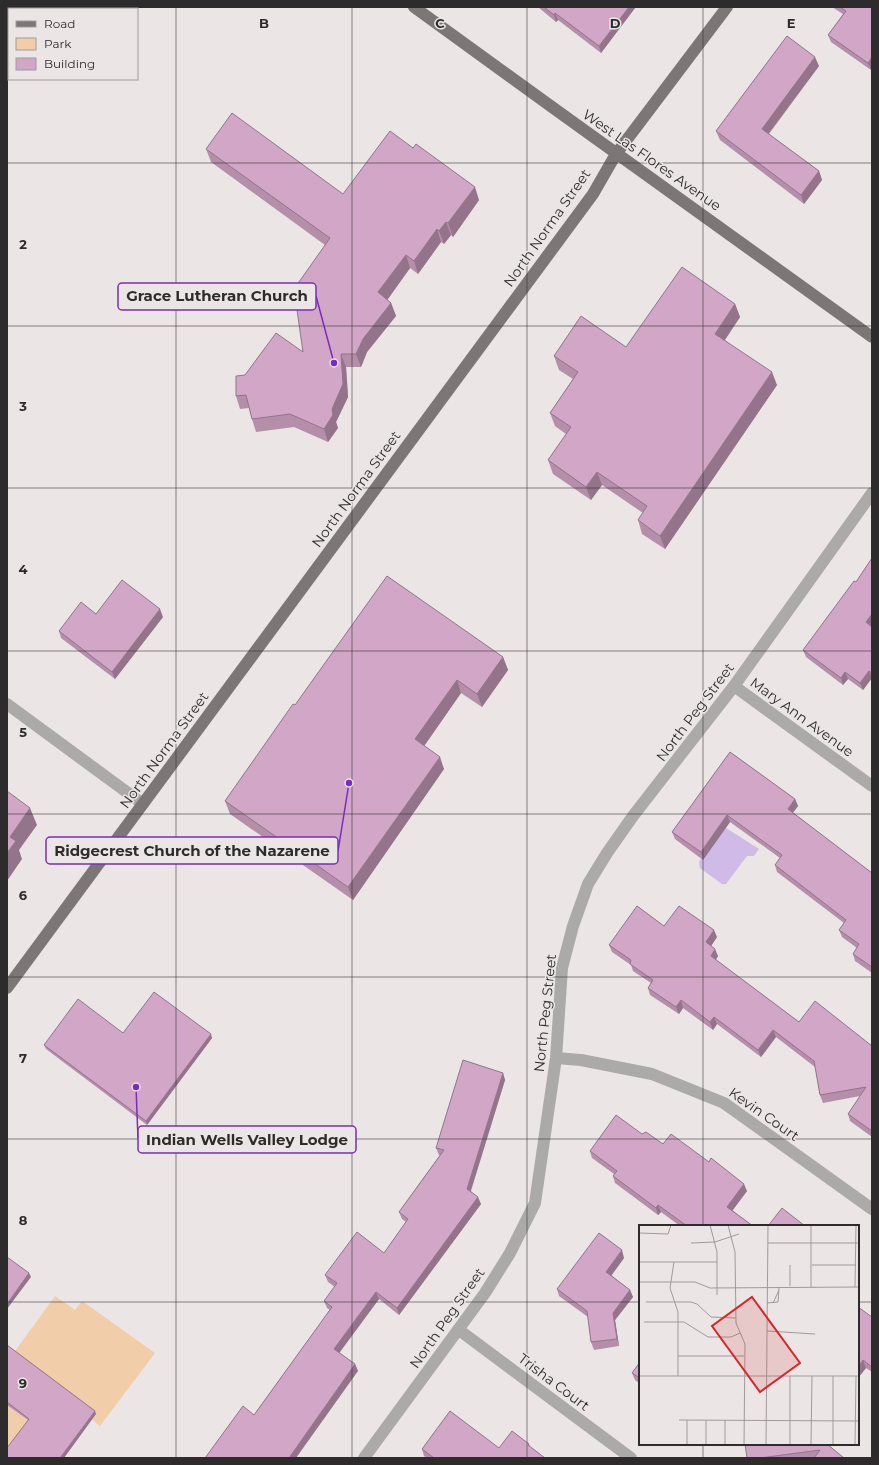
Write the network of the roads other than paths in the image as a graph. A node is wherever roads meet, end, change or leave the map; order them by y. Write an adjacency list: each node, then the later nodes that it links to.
1 (414, 7): 3 (main road, West Las Flores Avenue)
2 (727, 7): 3 (main road, North Norma Street)
3 (616, 154): 4 (main road, West Las Flores Avenue); 9 (main road, North Norma Street)
4 (872, 337)
5 (872, 493): 6 (street, North Peg Street)
6 (734, 686): 8 (street, Mary Ann Avenue); 11 (street, North Peg Street)
7 (7, 704): 9 (street)
8 (872, 786)
9 (143, 804): 10 (main road, North Norma Street)
10 (7, 988)
11 (556, 1058): 12 (street, Kevin Court); 13 (street, North Peg Street)
12 (872, 1209)
13 (459, 1330): 14 (street, North Peg Street); 15 (street, Trisha Court)
14 (364, 1458)
15 (631, 1458)

